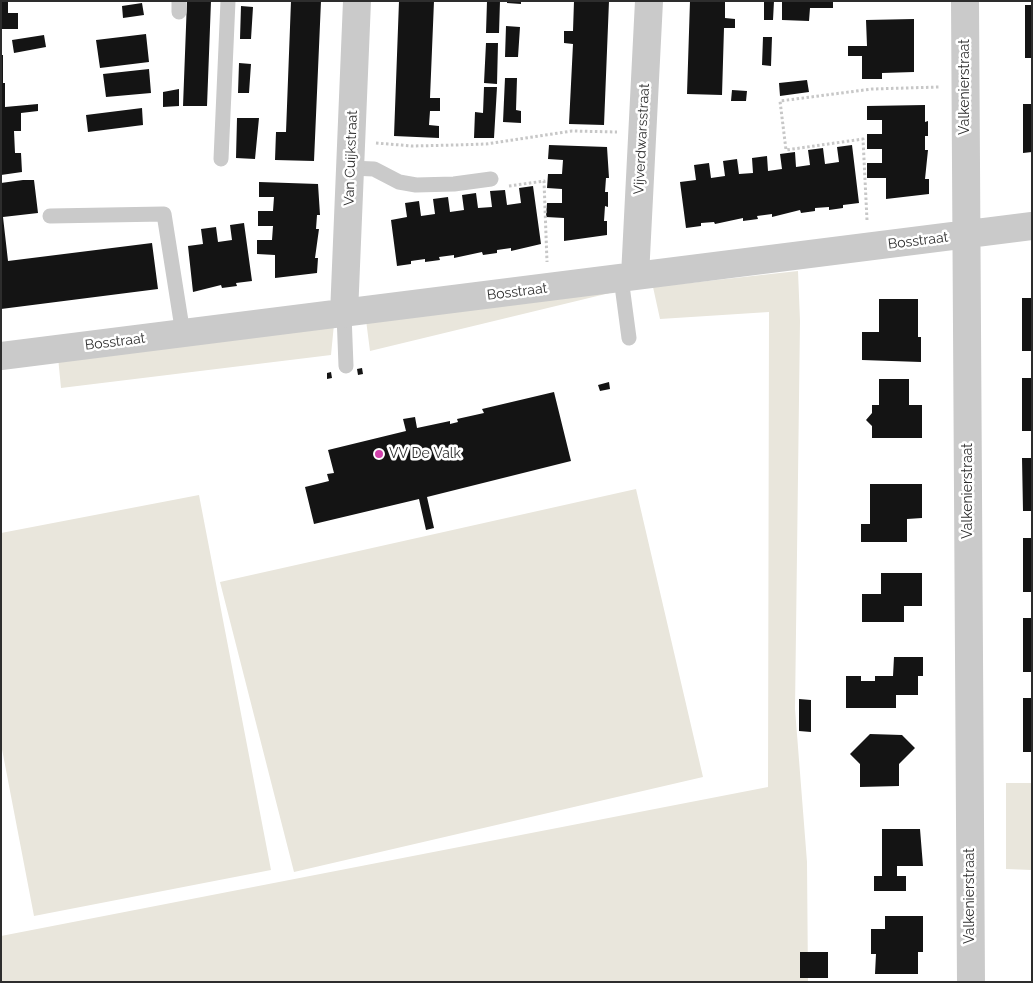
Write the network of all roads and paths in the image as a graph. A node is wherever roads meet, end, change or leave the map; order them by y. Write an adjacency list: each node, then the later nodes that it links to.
1 (228, 1): 8 (lane)
2 (357, 1): 7 (street, Van Cuijkstraat)
3 (649, 1): 6 (street, Vijverdwarsstraat)
4 (965, 1): 5 (street, Valkenierstraat)
5 (965, 80): 12 (street, Valkenierstraat); 13 (path)
6 (642, 133): 7 (path); 14 (street, Vijverdwarsstraat)
7 (351, 155): 9 (lane); 16 (street, Van Cuijkstraat)
8 (221, 159)
9 (491, 179): 15 (path)
10 (50, 216): 17 (lane)
11 (1032, 226): 12 (street, Bosstraat)
12 (966, 235): 13 (street, Bosstraat); 21 (street, Valkenierstraat)
13 (870, 247): 14 (street, Bosstraat)
14 (628, 277): 15 (street, Bosstraat); 18 (lane)
15 (551, 287): 16 (street, Bosstraat)
16 (344, 314): 17 (street, Bosstraat); 20 (lane)
17 (183, 334): 19 (street, Bosstraat)
18 (629, 338)
19 (1, 356)
20 (346, 366)
21 (971, 982)

